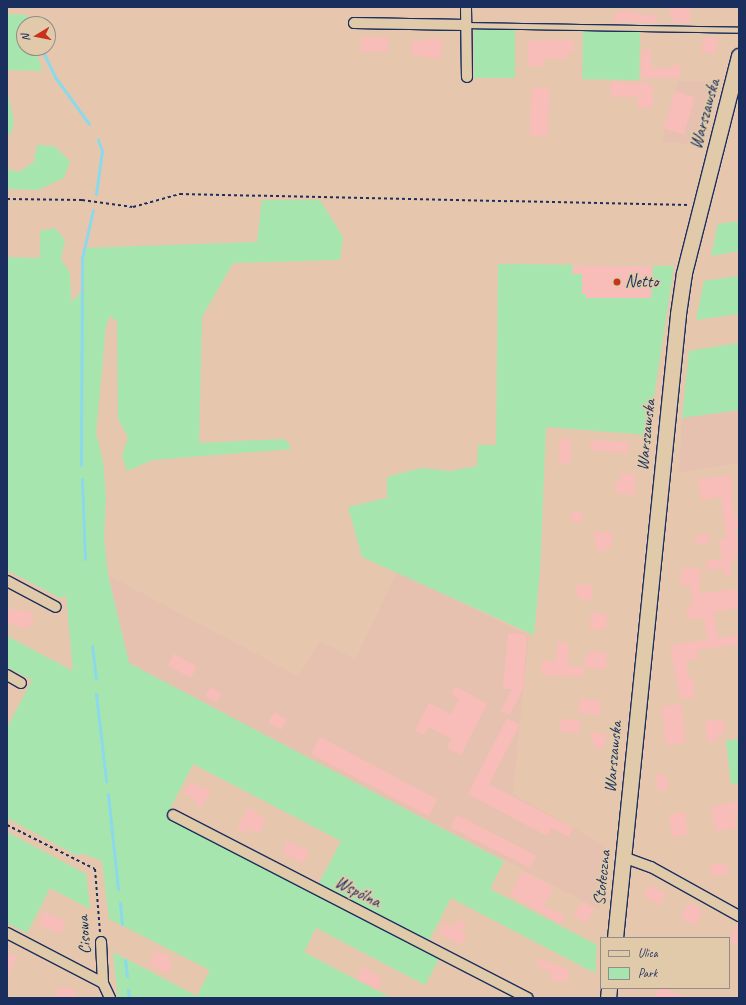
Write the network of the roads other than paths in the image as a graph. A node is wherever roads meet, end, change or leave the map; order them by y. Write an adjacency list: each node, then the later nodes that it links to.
1 (466, 7): 3 (street)
2 (354, 23): 3 (street)
3 (466, 25): 4 (lane); 6 (street)
4 (739, 30)
5 (739, 56): 12 (main road, Warszawska)
6 (467, 77)
7 (7, 581): 8 (street)
8 (56, 607)
9 (7, 676): 10 (street)
10 (21, 683)
11 (173, 815): 20 (street, Wspólna)
12 (627, 823): 13 (main road, Stołeczna)
13 (623, 857): 14 (street); 16 (main road, Stołeczna)
14 (739, 916)
15 (7, 933): 18 (street)
16 (615, 937)
17 (101, 942): 18 (street, Cisowa)
18 (103, 982): 19 (street, Cisowa)
19 (110, 998)
20 (528, 998)

